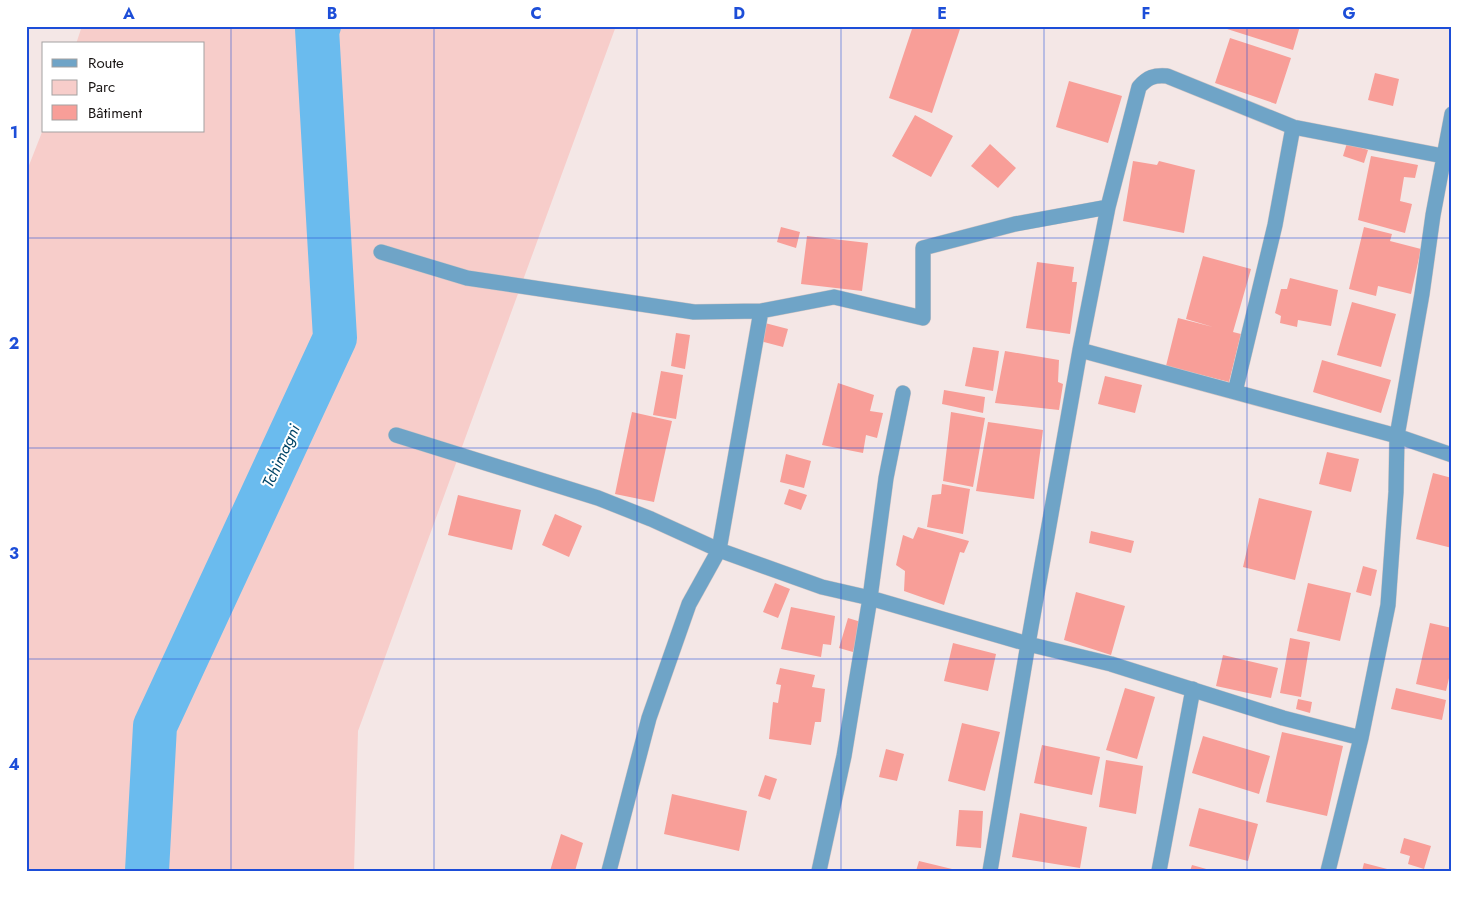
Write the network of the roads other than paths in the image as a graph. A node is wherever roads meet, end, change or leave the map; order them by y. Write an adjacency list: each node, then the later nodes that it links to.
1 (1452, 114): 3 (street)
2 (1293, 128): 3 (street); 4 (street); 8 (street)
3 (1443, 156): 11 (street)
4 (1108, 207): 6 (street); 7 (street)
5 (382, 252): 6 (street)
6 (761, 311): 13 (street)
7 (1080, 350): 8 (street); 15 (street)
8 (1235, 392): 11 (street)
9 (903, 393): 14 (street)
10 (396, 435): 13 (street)
11 (1397, 436): 12 (street); 17 (street)
12 (1452, 455)
13 (719, 550): 14 (street); 18 (street)
14 (870, 598): 15 (street); 19 (street)
15 (1028, 644): 16 (street); 20 (street)
16 (1193, 689): 17 (street); 21 (street)
17 (1361, 738): 22 (street)
18 (609, 871)
19 (819, 871)
20 (990, 871)
21 (1159, 871)
22 (1328, 871)

